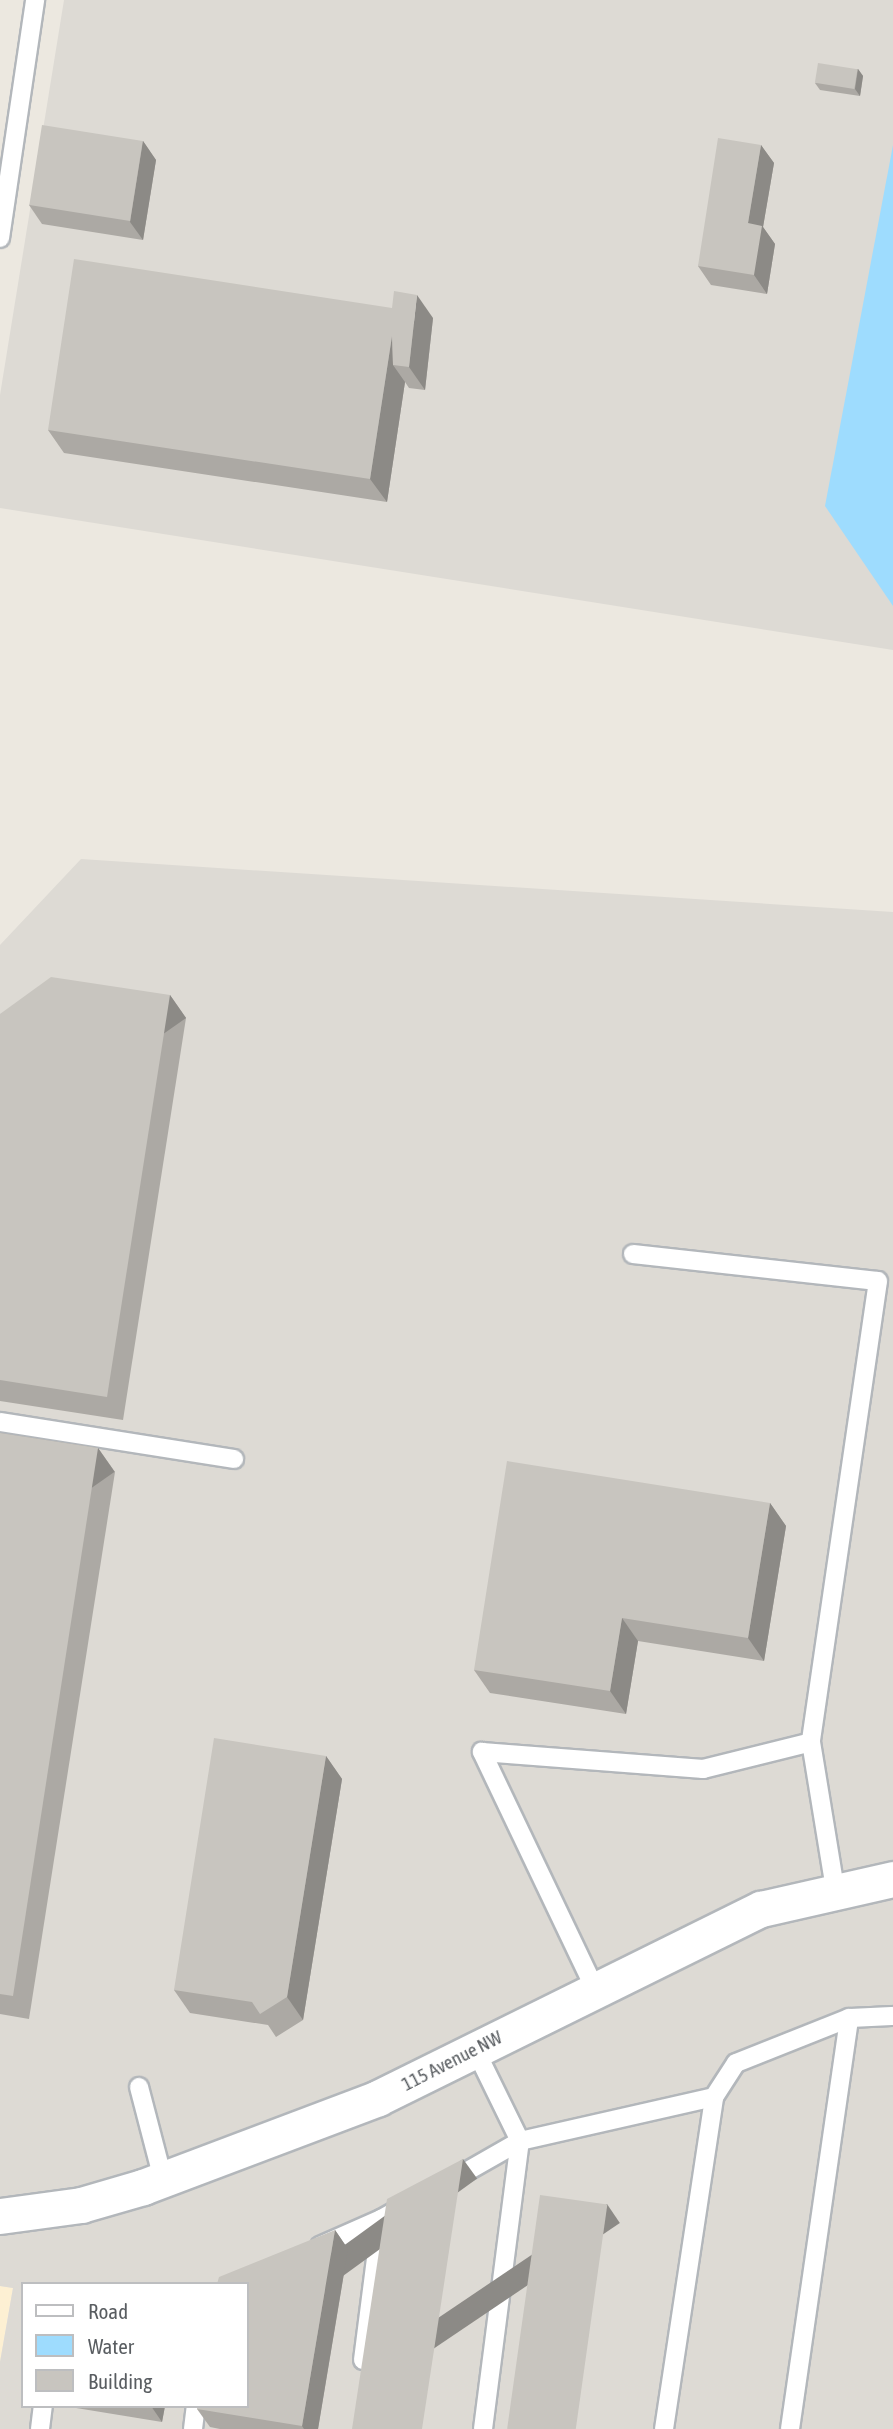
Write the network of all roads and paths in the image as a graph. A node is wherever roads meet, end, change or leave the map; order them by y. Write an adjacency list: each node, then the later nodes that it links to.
1 (35, 0): 2 (lane)
2 (0, 238)
3 (633, 1254): 6 (lane)
4 (0, 1422): 5 (lane)
5 (234, 1458)
6 (811, 1742): 8 (lane); 9 (lane)
7 (893, 1879): 8 (street, 115 Avenue NW)
8 (835, 1889): 9 (street, 115 Avenue NW)
9 (595, 1989): 12 (street, 115 Avenue NW)
10 (893, 2016): 11 (lane)
11 (849, 2018): 14 (lane); 27 (lane)
12 (475, 2049): 15 (lane); 16 (street, 115 Avenue NW)
13 (139, 2087): 16 (lane)
14 (714, 2097): 15 (lane); 26 (lane)
15 (520, 2141): 18 (lane); 25 (lane)
16 (163, 2179): 17 (street, 115 Avenue NW)
17 (0, 2216)
18 (381, 2220): 19 (lane); 20 (lane)
19 (306, 2252)
20 (361, 2377)
21 (43, 2408): 23 (lane)
22 (196, 2408): 24 (lane)
23 (40, 2429)
24 (192, 2429)
25 (483, 2429)
26 (664, 2429)
27 (790, 2429)

